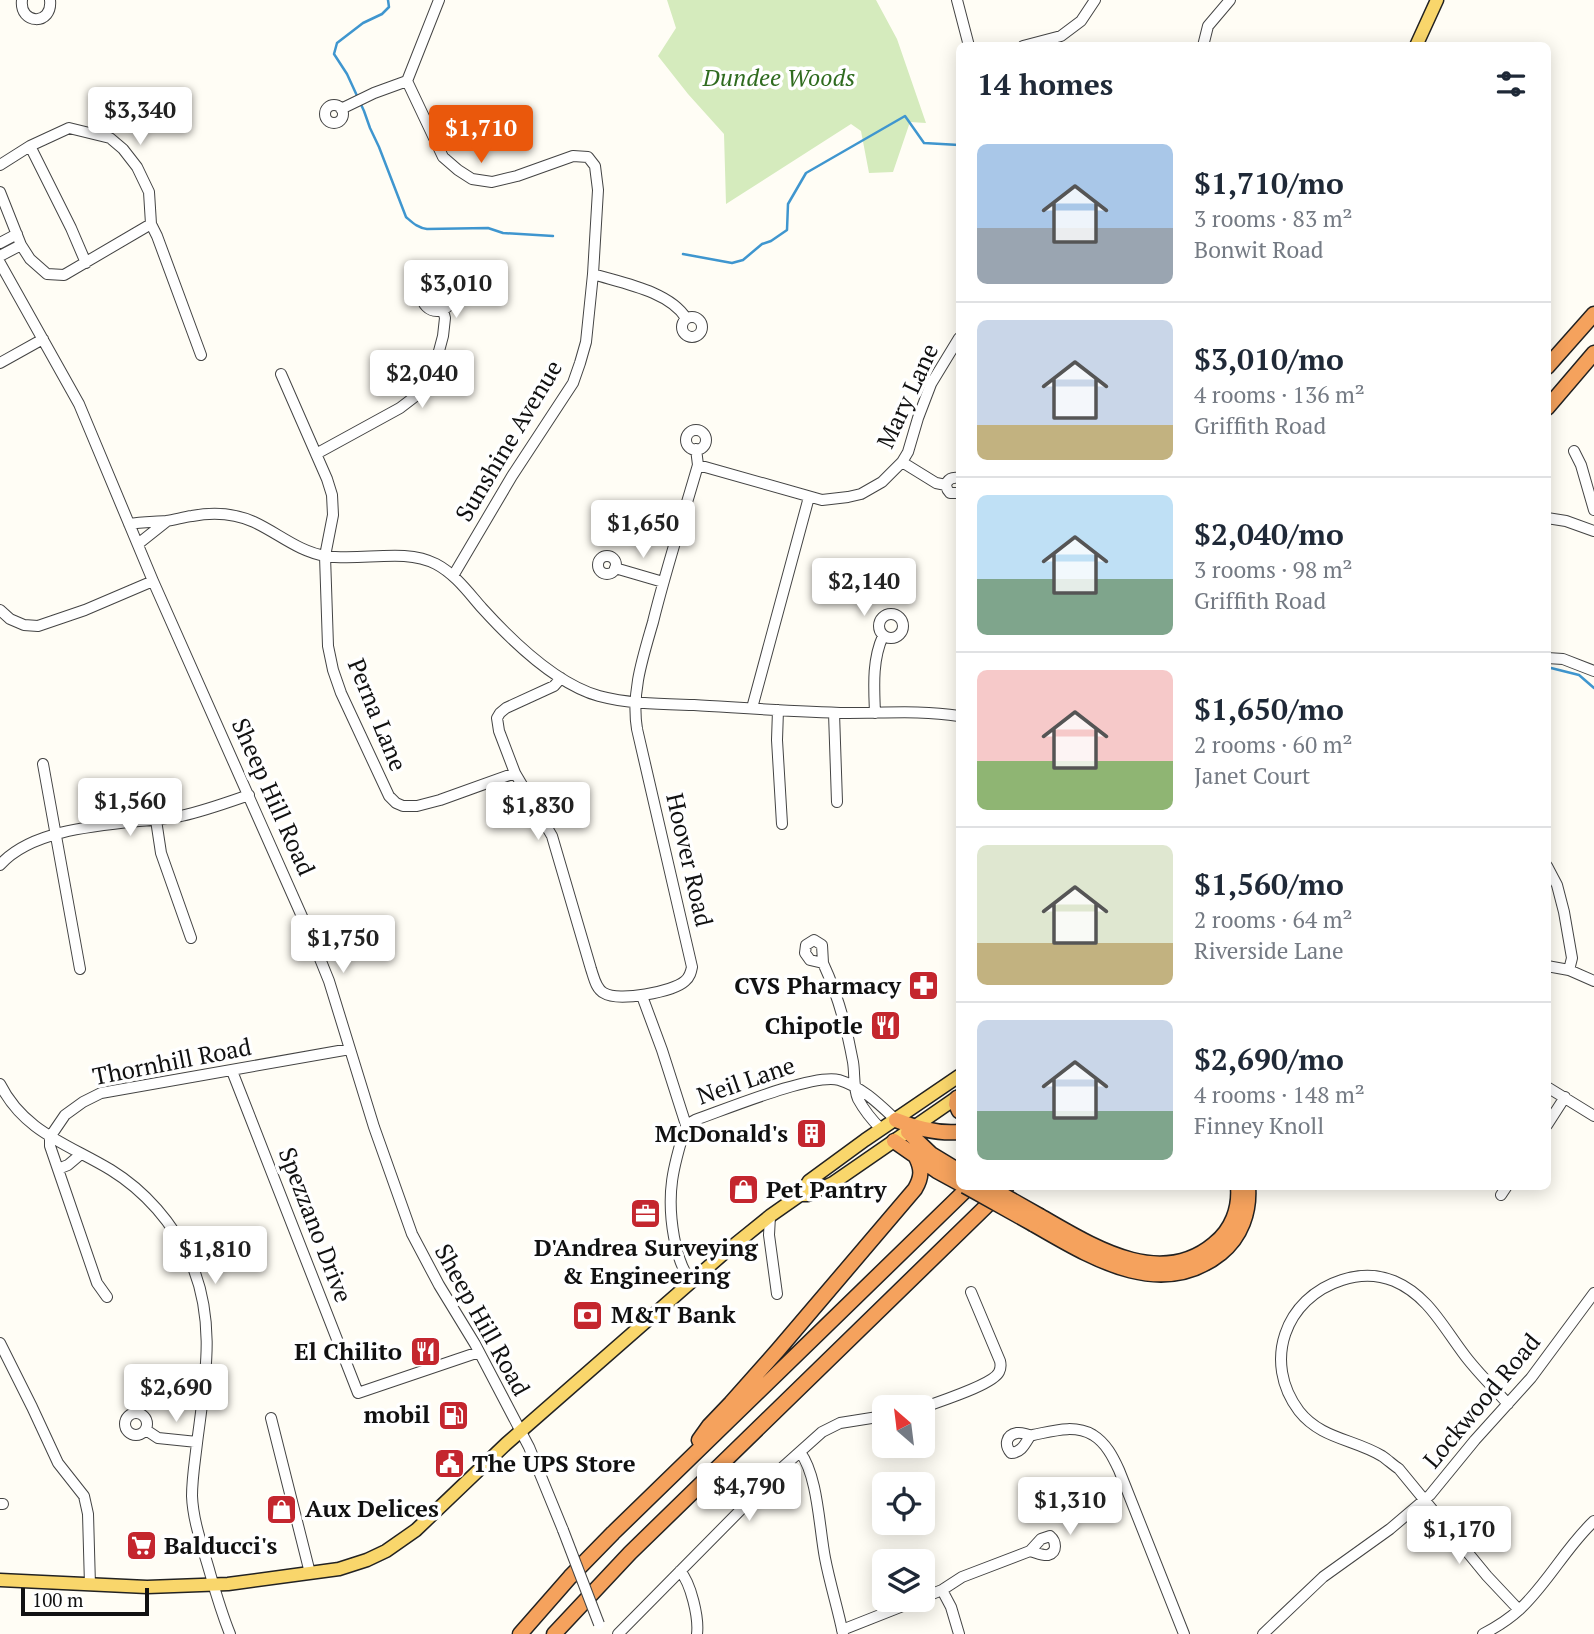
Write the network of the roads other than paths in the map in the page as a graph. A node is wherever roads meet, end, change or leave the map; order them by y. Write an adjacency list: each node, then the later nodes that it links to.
1 (22, 0): 2 (street)
2 (50, 0)
3 (439, 0): 12 (street)
4 (957, 0): 8 (street)
5 (1095, 0): 9 (street)
6 (1230, 0): 10 (street)
7 (1437, 0): 11 (main road)
8 (968, 42)
9 (1041, 42)
10 (1204, 42)
11 (1418, 42)
12 (407, 81): 13 (street); 24 (street, Sunshine Avenue)
13 (341, 109)
14 (30, 146): 15 (street); 17 (street); 23 (street)
15 (0, 164)
16 (0, 192): 18 (street)
17 (151, 224): 23 (street); 31 (street)
18 (17, 234): 19 (street); 20 (street)
19 (0, 243)
20 (21, 245): 21 (street); 23 (street)
21 (0, 256)
22 (0, 263): 28 (street, Sheep Hill Road)
23 (86, 263)
24 (593, 274): 27 (street); 53 (street, Sunshine Avenue)
25 (443, 310): 38 (street)
26 (1594, 314): 32 (highway)
27 (686, 318)
28 (43, 339): 33 (street); 48 (street, Sheep Hill Road)
29 (956, 343): 39 (street, Mary Lane)
30 (1594, 353): 35 (highway)
31 (201, 355)
32 (1551, 362)
33 (0, 363)
34 (281, 374): 38 (street, Perna Lane)
35 (1551, 403)
36 (696, 449): 40 (street)
37 (1574, 451): 45 (street)
38 (316, 454): 51 (street, Perna Lane)
39 (902, 462): 42 (street); 44 (street, Mary Lane)
40 (698, 465): 44 (street, Mary Lane); 55 (street, Hoover Road)
41 (956, 478): 42 (street)
42 (946, 485): 43 (street)
43 (956, 493)
44 (809, 497): 62 (street)
45 (1594, 510)
46 (1551, 519): 49 (street)
47 (167, 521): 48 (street); 50 (street); 51 (street)
48 (131, 528): 50 (street, Sheep Hill Road)
49 (1594, 531)
50 (138, 544): 54 (street, Sheep Hill Road)
51 (325, 556): 53 (street); 68 (street, Perna Lane)
52 (615, 568): 55 (street)
53 (453, 576): 60 (street)
54 (153, 581): 56 (street); 69 (street, Sheep Hill Road)
55 (663, 582): 61 (street, Hoover Road)
56 (0, 610)
57 (883, 636): 65 (street)
58 (1551, 658): 59 (street)
59 (1594, 671)
60 (561, 678): 61 (street); 68 (street, Hoover Road)
61 (635, 702): 62 (street); 82 (street, Hoover Road)
62 (751, 708): 63 (street)
63 (778, 710): 64 (street); 72 (street)
64 (834, 713): 65 (street); 70 (street)
65 (874, 713): 66 (street)
66 (956, 716)
67 (43, 764): 73 (street)
68 (515, 773): 82 (street, Hoover Road)
69 (249, 795): 71 (street); 83 (street, Sheep Hill Road)
70 (837, 802)
71 (156, 820): 73 (street); 76 (street)
72 (782, 824)
73 (56, 835): 74 (street); 79 (street)
74 (0, 865)
75 (1551, 874): 80 (street)
76 (191, 938)
77 (823, 963): 87 (street)
78 (1551, 967): 80 (street)
79 (80, 969)
80 (1569, 970): 81 (street)
81 (1594, 981)
82 (642, 996): 94 (street)
83 (350, 1049): 84 (street, Thornhill Road); 123 (street, Sheep Hill Road)
84 (232, 1071): 98 (street, Thornhill Road); 123 (street, Spezzano Drive)
85 (956, 1078): 93 (main road)
86 (0, 1084): 98 (street)
87 (855, 1087): 93 (street); 94 (street, Neil Lane); 95 (street)
88 (1551, 1089): 89 (street)
89 (1565, 1097): 91 (street); 92 (street)
90 (956, 1103): 96 (main road)
91 (1594, 1116)
92 (1551, 1119)
93 (896, 1120): 95 (main road); 96 (highway)
94 (686, 1125): 117 (street, Neil Lane)
95 (881, 1129): 99 (main road); 113 (main road)
96 (911, 1129): 97 (highway); 99 (main road); 102 (highway)
97 (956, 1132)
98 (50, 1137): 100 (street); 103 (street)
99 (894, 1141): 101 (highway); 113 (main road)
100 (82, 1154): 103 (street); 131 (street)
101 (916, 1157): 102 (highway); 133 (highway)
102 (941, 1167): 104 (highway); 105 (highway)
103 (58, 1169): 121 (street)
104 (956, 1170)
105 (956, 1180)
106 (964, 1190): 133 (highway)
107 (976, 1190): 115 (highway, bridge)
108 (993, 1190): 115 (highway, bridge)
109 (1003, 1190): 116 (highway)
110 (1014, 1190): 116 (highway)
111 (1238, 1190): 115 (highway)
112 (1248, 1190): 115 (highway)
113 (800, 1195): 114 (main road)
114 (770, 1216): 117 (main road); 120 (street)
115 (1036, 1220)
116 (941, 1251): 150 (highway)
117 (691, 1282): 129 (main road)
118 (971, 1292): 124 (street)
119 (1594, 1293): 125 (street, Lockwood Road)
120 (777, 1294)
121 (107, 1297)
122 (0, 1343): 140 (street)
123 (479, 1352): 129 (street, Sheep Hill Road)
124 (935, 1403)
125 (1508, 1404): 134 (street, Lockwood Road); 134 (street)
126 (271, 1418): 138 (street)
127 (872, 1418): 132 (street)
128 (146, 1430): 131 (street)
129 (520, 1431): 138 (main road); 146 (street, Sheep Hill Road, bridge)
130 (1030, 1436): 154 (street)
131 (197, 1442): 141 (street)
132 (800, 1452): 137 (street); 147 (street)
133 (685, 1463): 149 (highway)
134 (1424, 1501): 144 (street); 155 (street, Lockwood Road)
135 (1594, 1521): 144 (street)
136 (1030, 1551): 142 (street)
137 (680, 1571): 151 (street); 152 (street)
138 (310, 1573): 141 (main road)
139 (0, 1580): 140 (main road)
140 (90, 1585): 141 (main road)
141 (214, 1585): 148 (street)
142 (942, 1590): 143 (street); 153 (street)
143 (935, 1593)
144 (1519, 1610): 156 (street)
145 (890, 1612): 147 (street)
146 (601, 1629)
147 (843, 1632)
148 (230, 1634)
149 (520, 1634)
150 (554, 1634)
151 (618, 1634)
152 (697, 1634)
153 (959, 1634)
154 (1184, 1634)
155 (1263, 1634)
156 (1483, 1634)

